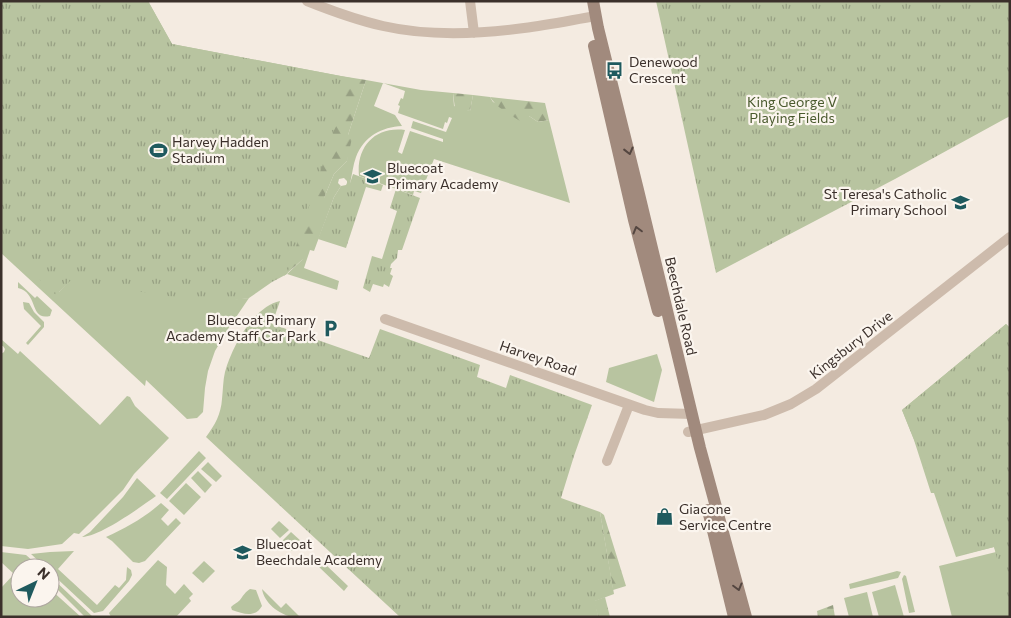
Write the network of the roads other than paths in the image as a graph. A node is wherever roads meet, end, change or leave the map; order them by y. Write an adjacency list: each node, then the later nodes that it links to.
1 (307, 1): 6 (street)
2 (470, 1): 6 (street)
3 (584, 1): 5 (street, Beechdale Road)
4 (593, 1): 5 (street, Beechdale Road)
5 (592, 17): 6 (street); 10 (street, Beechdale Road)
6 (474, 33)
7 (1010, 237): 11 (street, Kingsbury Drive)
8 (385, 319): 9 (street, Harvey Road)
9 (629, 405): 10 (street, Harvey Road); 12 (street)
10 (688, 414): 11 (street, Beechdale Road)
11 (692, 431): 13 (street, Beechdale Road); 14 (street, Beechdale Road, one-way to 14)
12 (607, 462)
13 (734, 617)
14 (746, 617)

